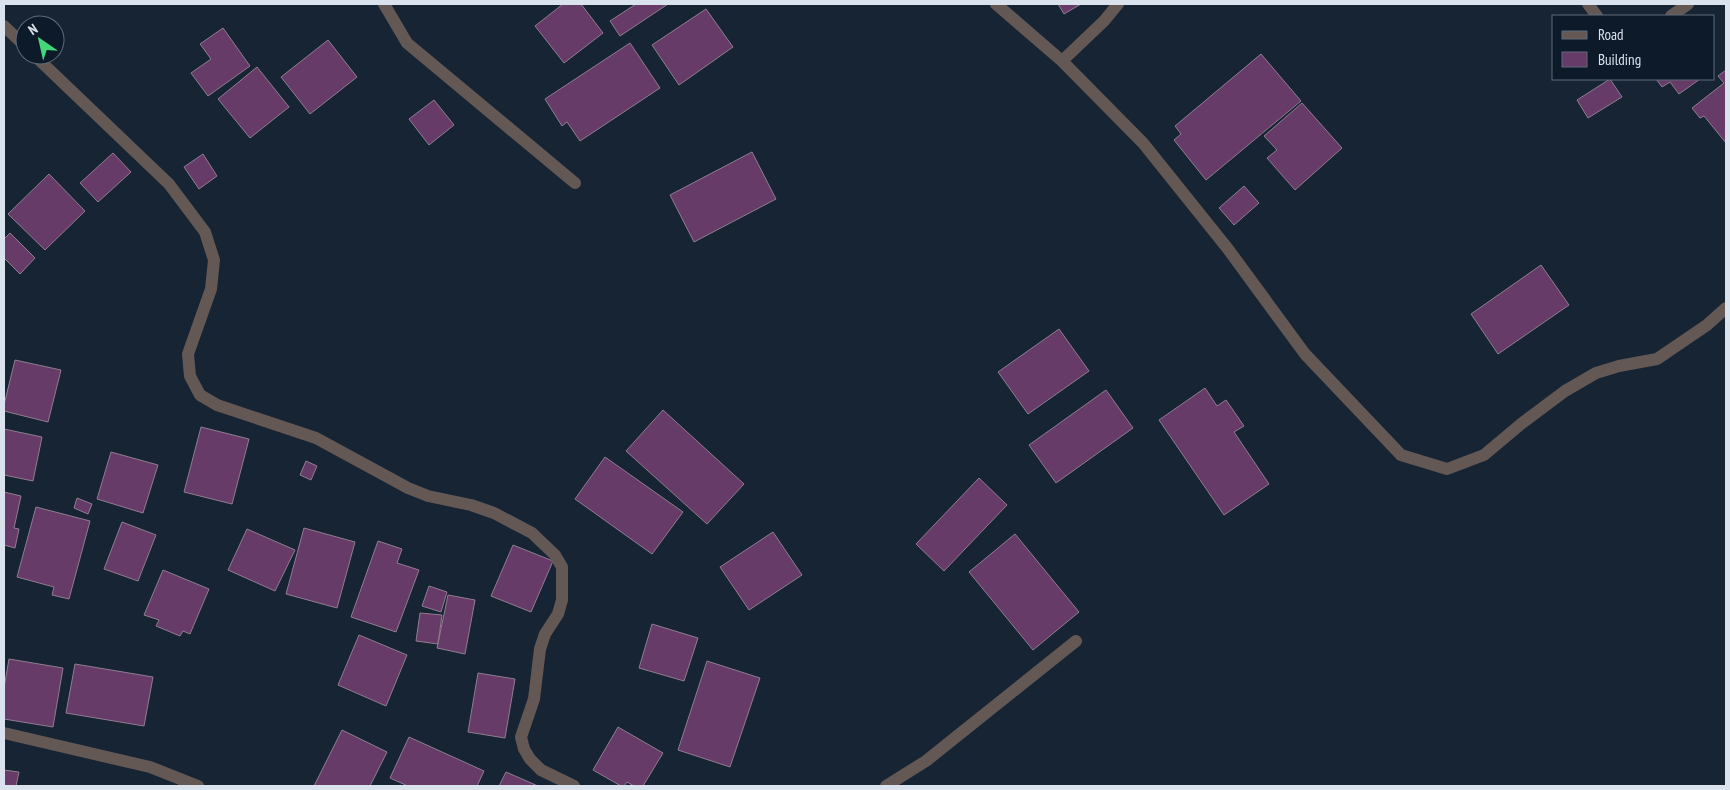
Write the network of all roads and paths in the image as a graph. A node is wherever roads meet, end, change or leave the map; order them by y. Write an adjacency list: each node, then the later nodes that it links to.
1 (384, 4): 12 (street)
2 (996, 4): 10 (street)
3 (1118, 4): 10 (street)
4 (1588, 4): 6 (street)
5 (1688, 4): 7 (street)
6 (1595, 15)
7 (1672, 15)
8 (4, 26): 9 (street)
9 (15, 36)
10 (1062, 61): 13 (street)
11 (45, 65): 17 (street)
12 (575, 184)
13 (1726, 308)
14 (1076, 641): 18 (street)
15 (4, 733): 16 (street)
16 (198, 786)
17 (574, 786)
18 (886, 786)

